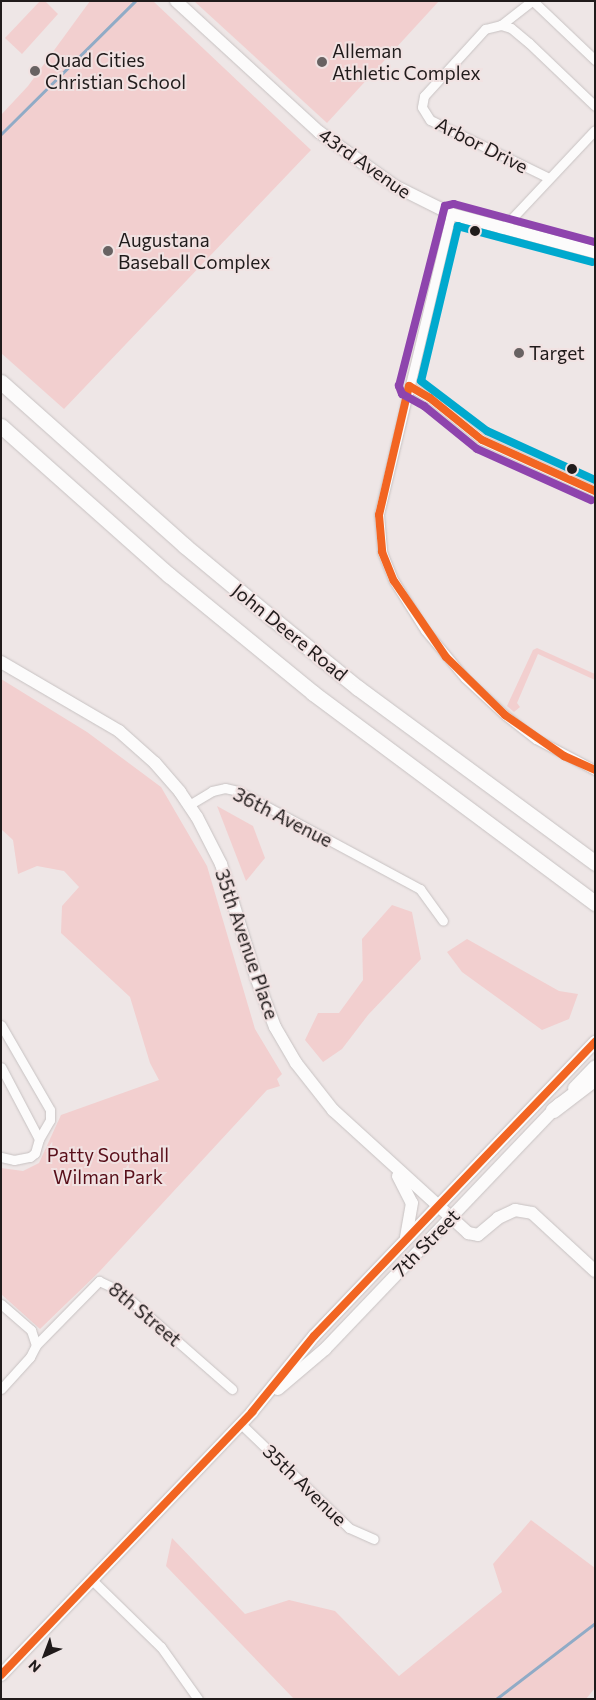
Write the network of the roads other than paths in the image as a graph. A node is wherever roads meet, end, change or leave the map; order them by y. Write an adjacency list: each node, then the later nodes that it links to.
1 (176, 1): 8 (street, 43rd Avenue)
2 (532, 1): 3 (street, Arbor Drive); 4 (street)
3 (501, 26): 5 (street); 7 (street, Arbor Drive)
4 (595, 60)
5 (595, 106)
6 (595, 130): 7 (street, Arbor Drive)
7 (549, 178): 9 (street, Arbor Drive)
8 (451, 214): 9 (street, 43rd Avenue); 12 (street)
9 (501, 230): 10 (street, 43rd Avenue)
10 (595, 252)
11 (1, 382): 19 (highway, John Deere Road)
12 (409, 386): 14 (street); 16 (street)
13 (1, 426): 18 (highway, John Deere Road)
14 (595, 491)
15 (1, 662): 17 (street)
16 (595, 770)
17 (189, 805): 22 (street, 36th Avenue); 31 (street, 35th Avenue Place)
18 (476, 818): 20 (highway, John Deere Road); 21 (highway)
19 (595, 863)
20 (595, 903)
21 (595, 913)
22 (443, 921)
23 (1, 1025): 29 (street)
24 (595, 1042): 32 (street, 7th Street)
25 (595, 1066): 28 (street, 7th Street)
26 (1, 1067): 29 (street)
27 (595, 1078): 28 (highway)
28 (553, 1110): 33 (street, 7th Street)
29 (39, 1139): 30 (street)
30 (1, 1157)
31 (395, 1170): 32 (street, 35th Avenue Place); 34 (street)
32 (437, 1206): 33 (street, 35th Avenue Place); 34 (street, 7th Street)
33 (450, 1218): 35 (street, 35th Avenue Place); 40 (street, 7th Street)
34 (405, 1240): 40 (street, 7th Street)
35 (595, 1271)
36 (1, 1304): 37 (street)
37 (36, 1344): 38 (street, 8th Street); 39 (street, 8th Street)
38 (1, 1389)
39 (232, 1389)
40 (252, 1412): 41 (street, 7th Street)
41 (241, 1424): 42 (street, 35th Avenue); 43 (street, 7th Street)
42 (374, 1539)
43 (92, 1580): 44 (street, 7th Street); 45 (street)
44 (1, 1675)
45 (198, 1699)

